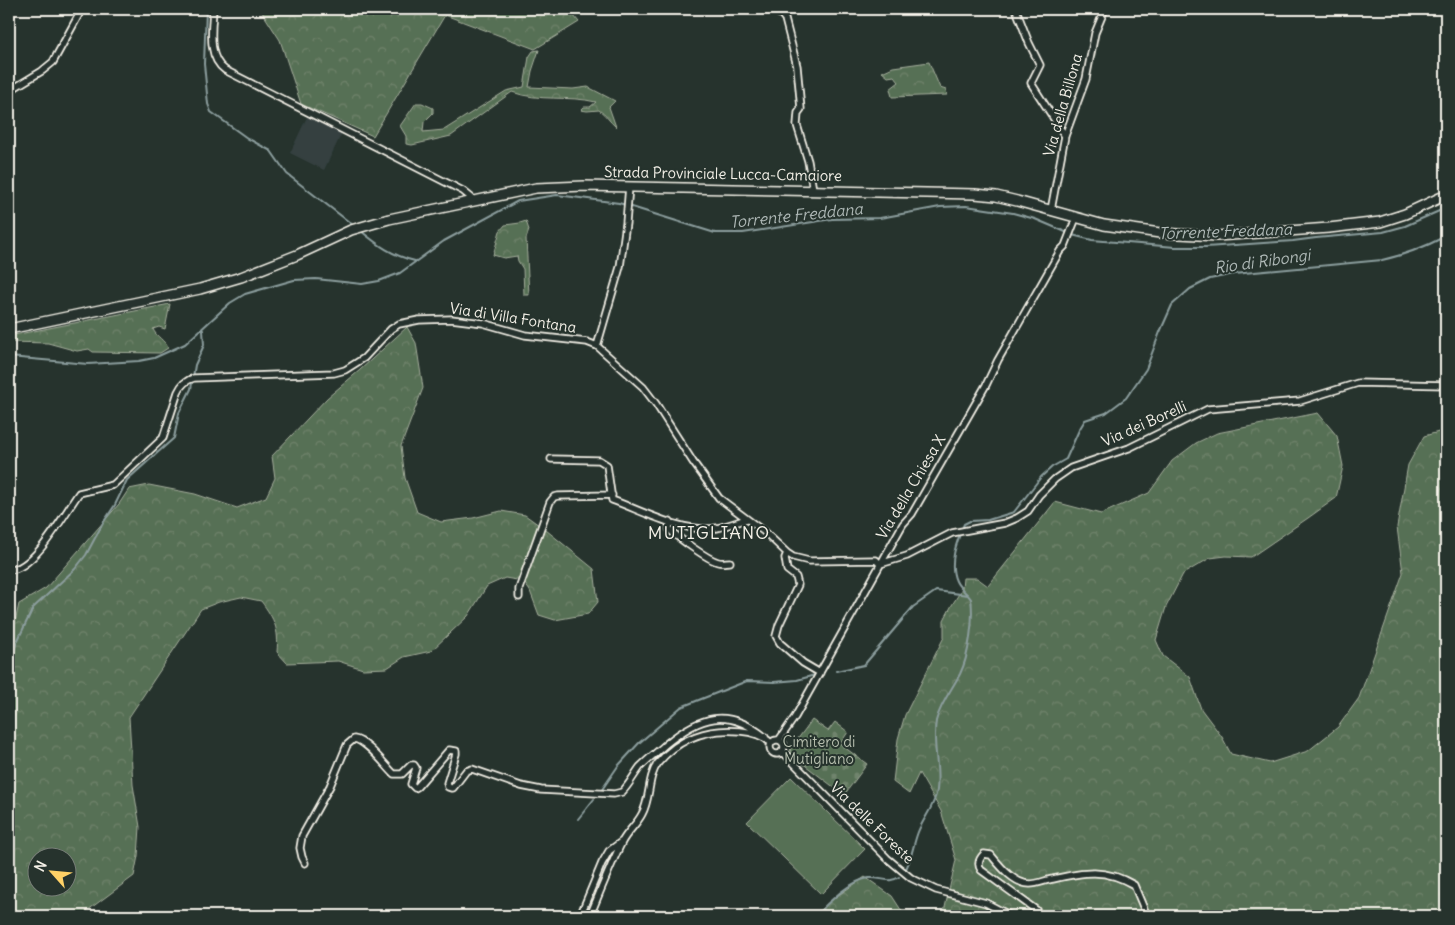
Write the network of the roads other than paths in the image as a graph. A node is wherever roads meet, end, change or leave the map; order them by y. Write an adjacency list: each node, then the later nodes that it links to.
1 (82, 9): 6 (street)
2 (213, 9): 11 (street)
3 (1105, 9): 7 (street, Via della Billona)
4 (775, 12): 9 (street)
5 (1016, 12): 7 (street)
6 (9, 91)
7 (1065, 136): 12 (street, Via della Billona)
8 (630, 186): 9 (main road, Strada Provinciale Lucca-Camaiore); 11 (main road, Strada Provinciale Lucca-Camaiore); 15 (street)
9 (813, 190): 12 (main road, Strada Provinciale Lucca-Camaiore)
10 (1446, 195): 13 (main road, Strada Provinciale Lucca-Camaiore)
11 (474, 200): 14 (main road, Strada Provinciale Lucca-Camaiore)
12 (1051, 210): 13 (main road, Strada Provinciale Lucca-Camaiore)
13 (1075, 222): 23 (street, Via della Chiesa X)
14 (9, 329)
15 (596, 346): 19 (street, Via di Villa Fontana); 24 (street, Via di Villa Fontana)
16 (1446, 385): 23 (street, Via dei Borelli)
17 (551, 459): 18 (street)
18 (612, 495): 20 (street); 25 (street)
19 (747, 519): 20 (street); 21 (street, Via di Villa Fontana)
20 (670, 521): 22 (street)
21 (787, 553): 23 (street, Via di Villa Fontana); 26 (street)
22 (730, 562)
23 (880, 564): 26 (street, Via della Chiesa X)
24 (9, 570)
25 (519, 597)
26 (820, 673): 28 (street, Via della Chiesa X)
27 (765, 737): 29 (street); 31 (street); 32 (street)
28 (779, 740): 29 (street); 30 (street)
29 (772, 743): 30 (street)
30 (782, 751): 35 (street, Via delle Foreste)
31 (622, 841): 33 (street); 34 (street)
32 (305, 863)
33 (580, 916)
34 (590, 916)
35 (1011, 916)
36 (1037, 916): 37 (street)
37 (1147, 916)

